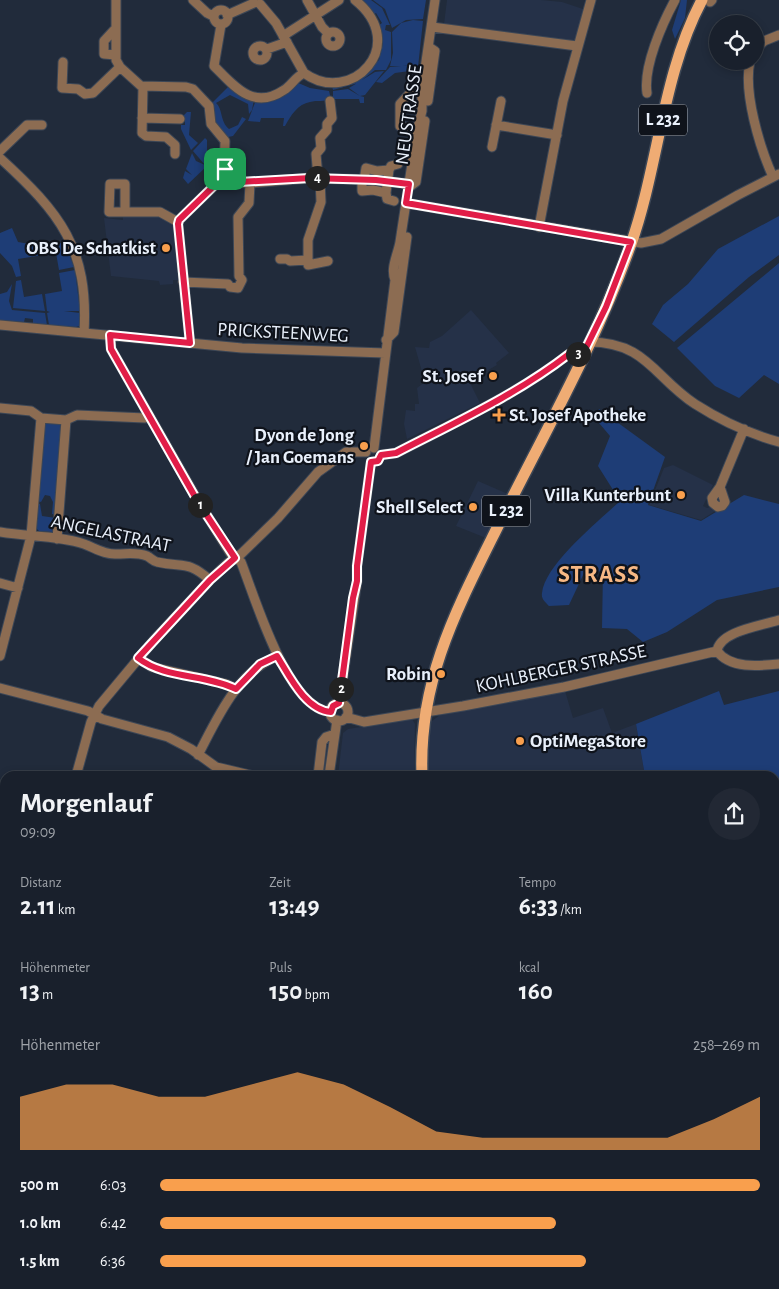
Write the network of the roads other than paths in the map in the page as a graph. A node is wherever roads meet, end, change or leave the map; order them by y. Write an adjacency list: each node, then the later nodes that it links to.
1 (116, 0): 24 (street)
2 (193, 0): 12 (street)
3 (307, 0): 13 (street)
4 (339, 0): 13 (street)
5 (355, 0): 26 (street)
6 (435, 0): 15 (street)
7 (591, 0): 20 (street)
8 (675, 0): 29 (street)
9 (708, 1): 60 (main road, L 232)
10 (257, 2): 11 (street); 18 (street)
11 (228, 15): 12 (street); 14 (street)
12 (213, 16): 14 (street)
13 (315, 16): 16 (street); 18 (street)
14 (221, 25): 26 (street)
15 (432, 27): 20 (street); 21 (street)
16 (328, 33)
17 (779, 35): 19 (street)
18 (285, 39): 22 (street); 26 (street)
19 (764, 42)
20 (577, 46): 37 (street)
21 (429, 47): 28 (street, NEUSTRASSE); 52 (street, NEUSTRASSE)
22 (267, 49)
23 (63, 62): 24 (street)
24 (120, 67): 27 (street)
25 (749, 70): 45 (street)
26 (304, 73)
27 (143, 87): 32 (street); 43 (street)
28 (422, 89): 36 (street, NEUSTRASSE); 36 (street)
29 (647, 93)
30 (330, 101): 46 (street)
31 (501, 101): 35 (street)
32 (142, 118): 33 (street); 40 (street)
33 (180, 119)
34 (42, 125): 39 (street)
35 (496, 125): 37 (street); 38 (street)
36 (417, 131): 52 (street, NEUSTRASSE)
37 (557, 135): 59 (street)
38 (492, 147)
39 (0, 151)
40 (175, 154)
41 (0, 158): 66 (street)
42 (398, 164): 44 (street)
43 (225, 169): 49 (street); 50 (street)
44 (390, 170): 47 (street); 48 (street)
45 (776, 175): 60 (street)
46 (319, 179): 47 (street); 51 (street); 63 (street)
47 (363, 180): 48 (street); 53 (street)
48 (388, 181): 52 (street); 53 (street)
49 (218, 182): 50 (street); 58 (street)
50 (239, 182): 51 (street)
51 (250, 182): 64 (street)
52 (408, 186): 55 (street, NEUSTRASSE)
53 (386, 193): 54 (street)
54 (394, 201)
55 (406, 203): 57 (street, NEUSTRASSE); 59 (street)
56 (125, 212): 56 (street); 58 (street)
57 (404, 215): 68 (street); 68 (street)
58 (178, 222): 64 (street)
59 (539, 227): 60 (street)
60 (631, 242): 69 (main road, L 232)
61 (280, 259): 63 (street)
62 (328, 260): 63 (street)
63 (308, 266)
64 (183, 282): 70 (street)
65 (0, 325): 66 (street, PRICKSTEENWEG)
66 (84, 333): 67 (street, PRICKSTEENWEG)
67 (110, 335): 70 (street, PRICKSTEENWEG); 74 (street)
68 (386, 340): 71 (street)
69 (589, 342): 72 (main road, L 232); 77 (street)
70 (190, 343): 71 (street, PRICKSTEENWEG)
71 (385, 354): 79 (street)
72 (582, 356): 80 (street); 100 (main road, L 232)
73 (0, 408): 75 (street)
74 (149, 416): 76 (street); 86 (street)
75 (41, 418): 76 (street); 84 (street)
76 (66, 420): 85 (street)
77 (744, 429): 78 (street); 82 (street)
78 (779, 442)
79 (370, 450): 80 (street); 81 (street); 86 (street)
80 (381, 455): 81 (street)
81 (371, 462): 98 (street)
82 (720, 487)
83 (0, 532): 84 (street, ANGELASTRAAT)
84 (31, 536): 85 (street, ANGELASTRAAT); 89 (street)
85 (57, 539): 87 (street, ANGELASTRAAT)
86 (235, 558): 87 (street); 93 (street)
87 (210, 580): 94 (street)
88 (0, 583): 89 (street)
89 (18, 588): 92 (street)
90 (779, 620): 91 (street)
91 (717, 651): 95 (street); 100 (street, KOHLBERGER STRASSE)
92 (0, 656)
93 (277, 656): 97 (street); 99 (street)
94 (138, 658): 97 (street); 101 (street)
95 (779, 664)
96 (0, 688): 101 (street)
97 (236, 689): 105 (street)
98 (339, 703): 99 (street); 102 (street)
99 (331, 712): 103 (street)
100 (424, 713): 102 (street, KOHLBERGER STRASSE); 110 (main road, L 232)
101 (94, 714): 105 (street); 106 (street)
102 (346, 717): 103 (street)
103 (337, 720): 104 (street)
104 (336, 734): 108 (street); 109 (street)
105 (198, 755): 107 (street)
106 (77, 771)
107 (233, 771)
108 (319, 771)
109 (330, 771)
110 (422, 771)

